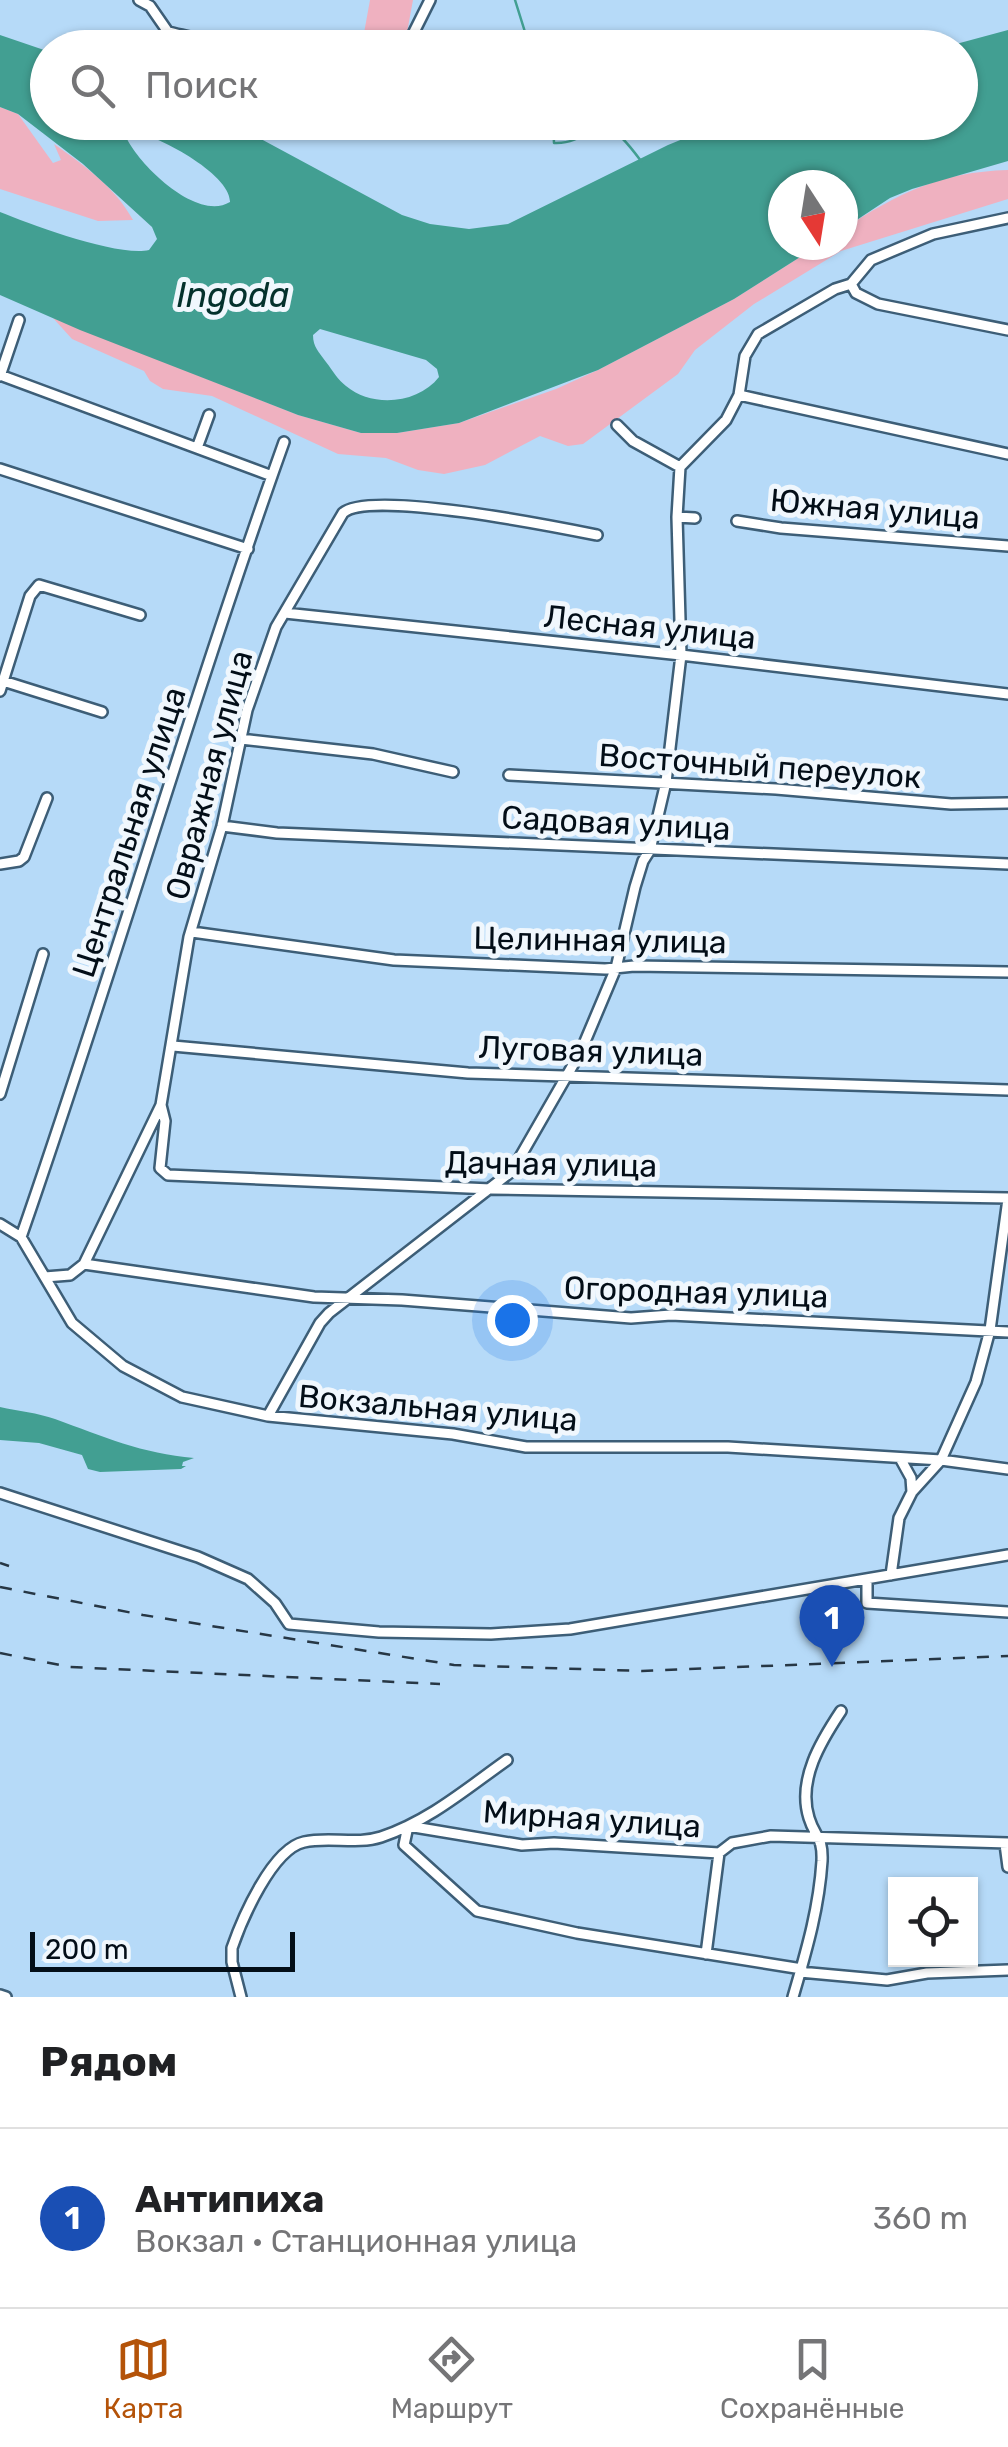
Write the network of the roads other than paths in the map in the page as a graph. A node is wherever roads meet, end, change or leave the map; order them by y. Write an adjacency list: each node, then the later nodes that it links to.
1 (138, 0): 3 (street)
2 (430, 0): 4 (street)
3 (167, 30)
4 (415, 30)
5 (1008, 218): 6 (street)
6 (851, 284): 8 (street); 10 (street)
7 (19, 320): 9 (street)
8 (1008, 330)
9 (0, 376): 14 (street)
10 (739, 395): 15 (street); 16 (street)
11 (209, 415): 14 (street)
12 (617, 425): 16 (street)
13 (284, 442): 18 (street, Центральная улица)
14 (198, 448): 18 (street)
15 (1008, 454)
16 (680, 468): 19 (street)
17 (0, 469): 24 (street)
18 (272, 476): 24 (street, Центральная улица)
19 (676, 517): 20 (street); 27 (street)
20 (695, 518)
21 (737, 521): 23 (street, Южная улица)
22 (598, 534): 25 (street, Овражная улица)
23 (1008, 546)
24 (248, 549): 53 (street, Центральная улица)
25 (285, 613): 27 (street, Лесная улица); 31 (street, Овражная улица)
26 (140, 615): 28 (street)
27 (681, 654): 29 (street, Лесная улица); 34 (street)
28 (2, 686): 30 (street)
29 (1008, 694)
30 (102, 712)
31 (241, 739): 32 (street); 37 (street, Овражная улица)
32 (452, 772)
33 (510, 775): 34 (street, Восточный переулок)
34 (666, 782): 36 (street, Восточный переулок); 38 (street)
35 (46, 798): 39 (street)
36 (1008, 803)
37 (222, 826): 38 (street, Садовая улица); 41 (street, Овражная улица)
38 (650, 850): 40 (street, Садовая улица); 43 (street)
39 (0, 864)
40 (1008, 864)
41 (192, 932): 43 (street, Целинная улица); 45 (street, Овражная улица)
42 (43, 954): 48 (street)
43 (616, 968): 44 (street, Целинная улица); 46 (street)
44 (1008, 972)
45 (173, 1046): 46 (street, Луговая улица); 49 (street, Овражная улица)
46 (568, 1074): 47 (street, Луговая улица); 50 (street)
47 (1008, 1090)
48 (0, 1094)
49 (161, 1105): 50 (street, Дачная улица); 54 (street, Овражная улица)
50 (491, 1188): 51 (street, Дачная улица); 56 (street)
51 (1008, 1198): 57 (street)
52 (0, 1224): 53 (street, Вокзальная улица)
53 (21, 1237): 55 (street, Вокзальная улица)
54 (84, 1264): 55 (street); 56 (street, Огородная улица)
55 (45, 1277): 59 (street, Вокзальная улица)
56 (348, 1299): 57 (street, Огородная улица); 59 (street)
57 (990, 1330): 58 (street, Огородная улица); 61 (street)
58 (1008, 1332)
59 (268, 1416): 60 (street, Вокзальная улица)
60 (900, 1458): 61 (street, Вокзальная улица); 63 (street)
61 (941, 1460): 62 (street, Вокзальная улица); 63 (street)
62 (1008, 1469)
63 (912, 1492): 66 (street)
64 (0, 1493): 67 (street)
65 (1008, 1555): 66 (street)
66 (890, 1575): 67 (street)
67 (867, 1579): 68 (street)
68 (1008, 1612)
69 (842, 1711): 72 (street)
70 (507, 1760): 71 (street)
71 (408, 1826): 74 (street, Мирная улица); 76 (street); 79 (street)
72 (821, 1838): 73 (street, Мирная улица); 74 (street, Мирная улица); 77 (street)
73 (1007, 1843): 75 (street)
74 (719, 1854): 76 (street)
75 (1008, 1866)
76 (706, 1954): 77 (street)
77 (801, 1970): 78 (street); 80 (street)
78 (1008, 1970)
79 (241, 1997)
80 (793, 1997)

